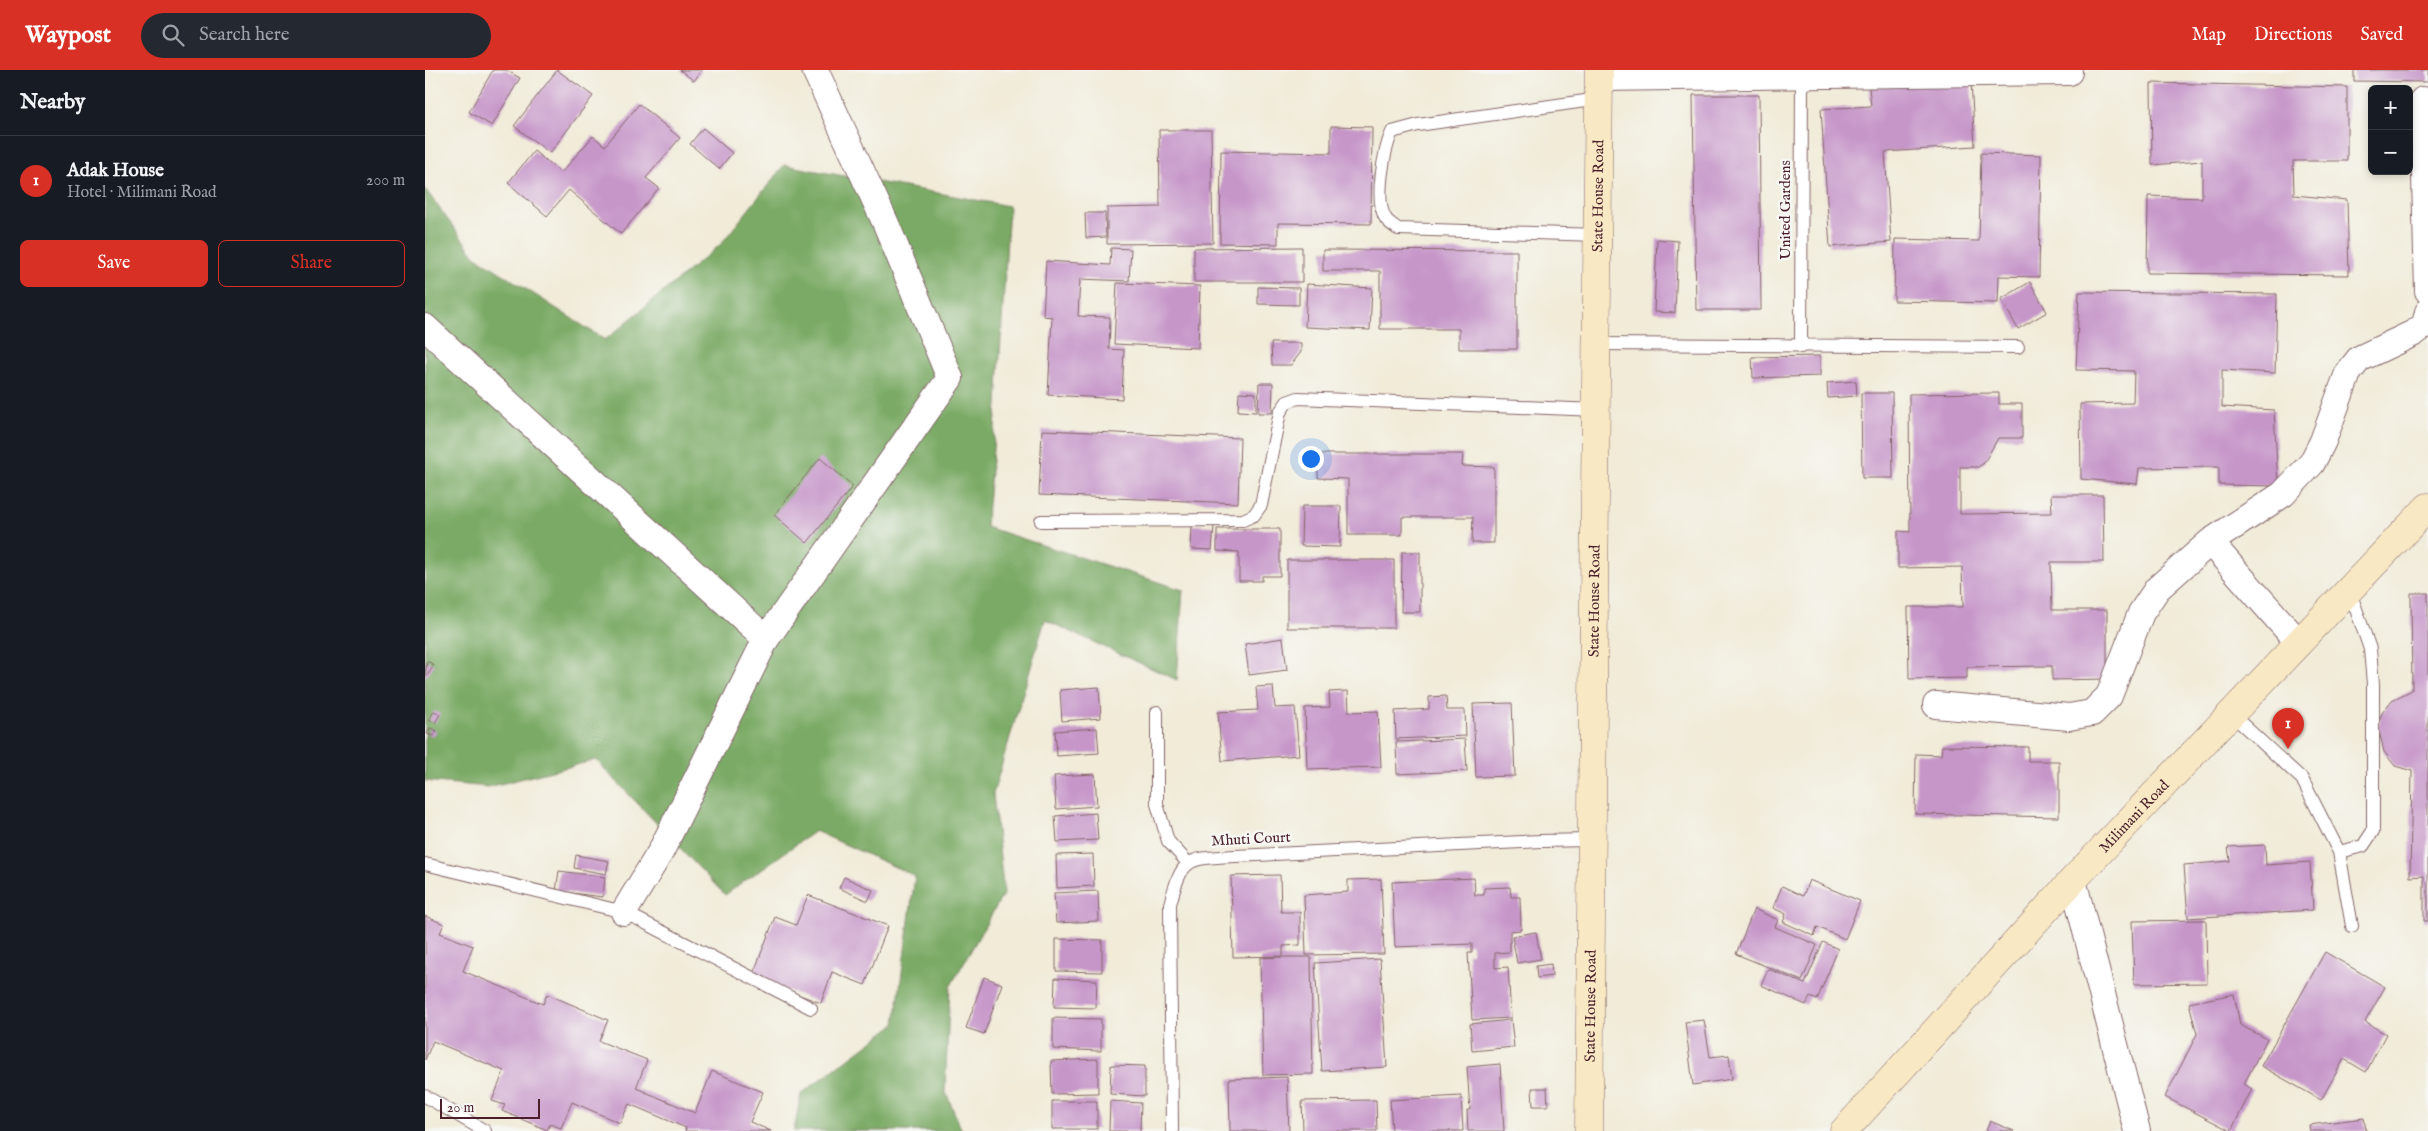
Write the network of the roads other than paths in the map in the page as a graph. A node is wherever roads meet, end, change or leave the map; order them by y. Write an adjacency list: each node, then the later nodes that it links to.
1 (815, 70): 18 (street)
2 (2069, 72): 3 (street)
3 (1802, 74): 4 (street); 11 (lane, United Gardens)
4 (1599, 82): 6 (main road, State House Road); 6 (lane)
5 (2423, 100): 7 (street)
6 (1598, 236): 10 (main road, State House Road)
7 (2428, 291)
8 (2428, 312): 16 (street)
9 (425, 327): 18 (street)
10 (1596, 344): 11 (lane); 13 (main road, State House Road)
11 (1801, 347): 12 (lane)
12 (2018, 347)
13 (1596, 410): 15 (lane); 23 (main road, State House Road)
14 (2428, 507): 17 (main road, Milimani Road)
15 (1041, 521)
16 (2210, 542): 19 (street); 20 (street)
17 (2349, 589): 19 (main road, Milimani Road); 24 (lane)
18 (766, 639): 28 (street)
19 (2298, 642): 22 (main road, Milimani Road)
20 (1936, 705)
21 (1157, 712): 25 (lane)
22 (2230, 713): 24 (lane); 27 (main road, Milimani Road)
23 (1590, 840): 25 (lane, Mhuti Court); 34 (main road, State House Road)
24 (2339, 852): 29 (lane)
25 (1188, 863): 33 (lane)
26 (425, 864): 28 (lane)
27 (2073, 880): 35 (main road, Milimani Road); 36 (street)
28 (624, 912): 30 (lane)
29 (2352, 926)
30 (811, 1008)
31 (425, 1096): 32 (lane)
32 (485, 1131)
33 (1173, 1131)
34 (1589, 1131)
35 (1844, 1131)
36 (2137, 1131)

